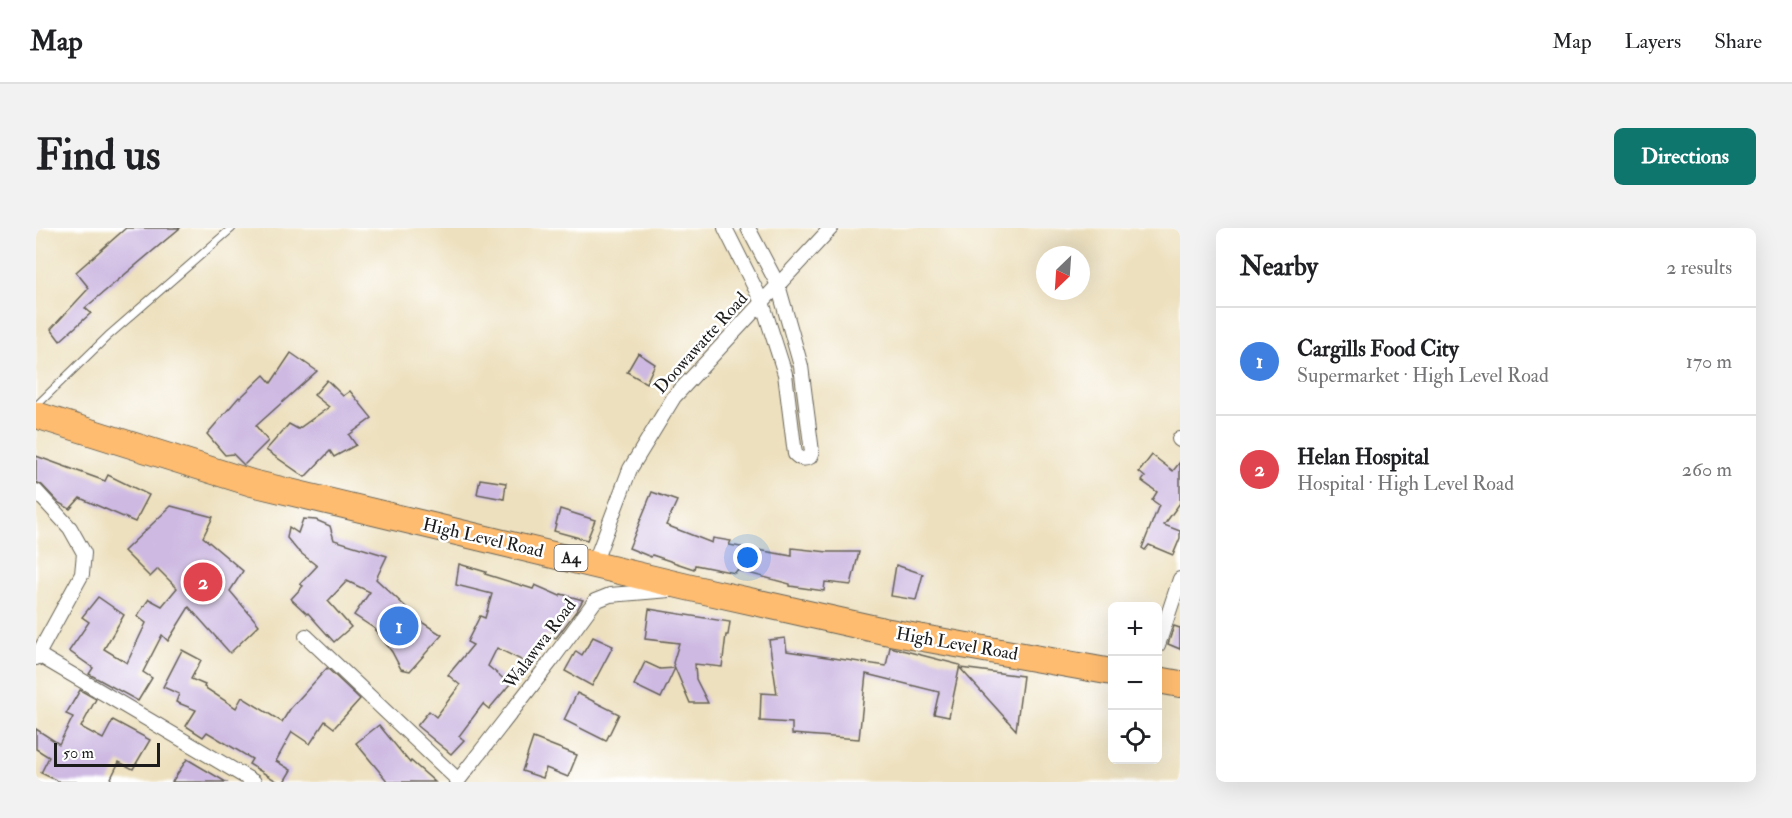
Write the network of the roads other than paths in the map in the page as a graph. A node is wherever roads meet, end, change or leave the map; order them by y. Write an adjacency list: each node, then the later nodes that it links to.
1 (232, 228): 7 (lane)
2 (725, 228): 6 (street)
3 (748, 228): 5 (street)
4 (831, 228): 5 (street, Doowawatte Road)
5 (778, 285): 6 (street, Doowawatte Road); 6 (street)
6 (762, 302): 10 (street, Doowawatte Road)
7 (36, 406)
8 (36, 415): 10 (highway, High Level Road / A4)
9 (36, 491): 15 (street)
10 (594, 564): 12 (highway, High Level Road / A4)
11 (1180, 579): 13 (street)
12 (687, 587): 16 (highway, High Level Road / A4); 19 (street, Walawwa Road)
13 (1162, 633)
14 (306, 636): 19 (street)
15 (37, 656): 20 (street)
16 (1108, 671)
17 (1162, 681): 18 (highway)
18 (1180, 684)
19 (458, 781)
20 (254, 782)

